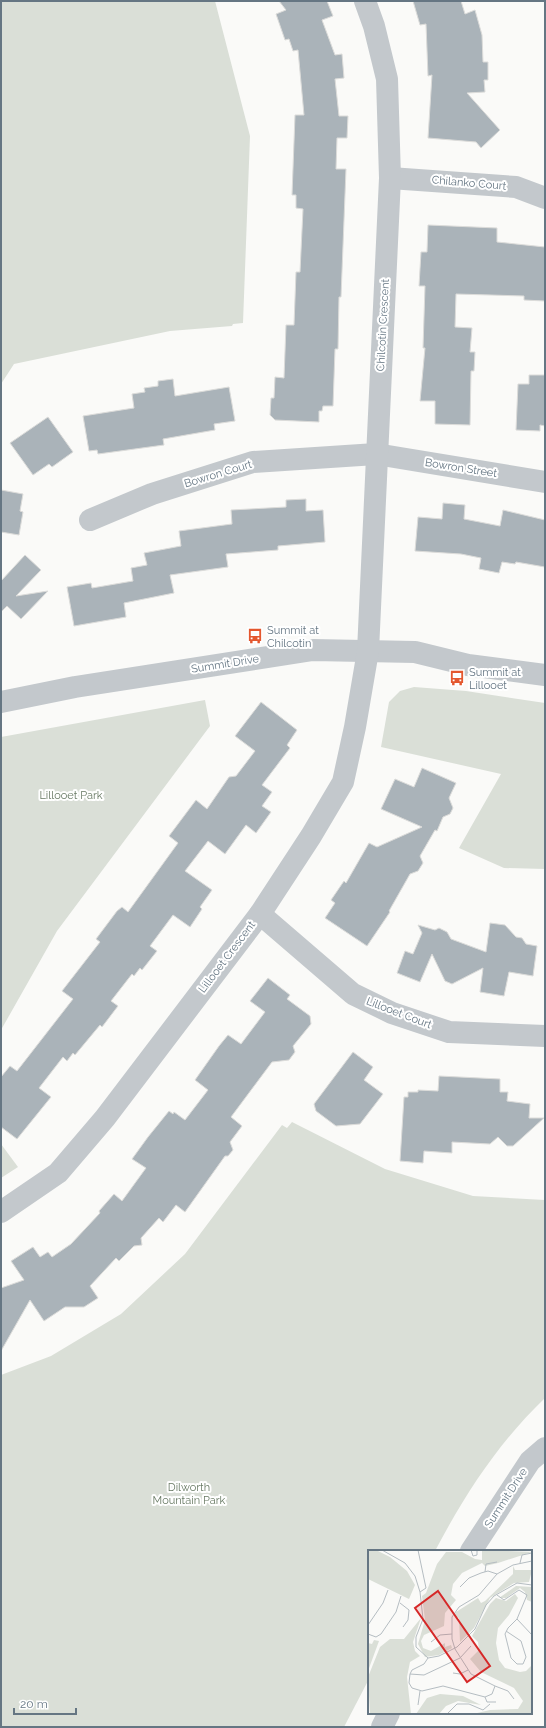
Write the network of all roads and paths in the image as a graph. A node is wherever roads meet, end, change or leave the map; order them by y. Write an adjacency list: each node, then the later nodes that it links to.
1 (365, 1): 2 (street, Chilcotin Crescent)
2 (390, 178): 3 (street, Chilanko Court); 4 (street, Chilcotin Crescent)
3 (545, 198)
4 (376, 454): 5 (street, Bowron Street); 6 (street, Bowron Court); 7 (street, Chilcotin Crescent)
5 (545, 482)
6 (90, 520)
7 (368, 651): 8 (street, Summit Drive); 9 (street, Summit Drive); 10 (street, Lillooet Crescent)
8 (545, 675)
9 (1, 702)
10 (260, 914): 11 (street, Lillooet Court); 12 (street, Lillooet Crescent)
11 (545, 1036)
12 (1, 1212)
13 (545, 1448): 14 (street, Summit Drive)
14 (472, 1550)
15 (388, 1714): 16 (street)
16 (382, 1727)

